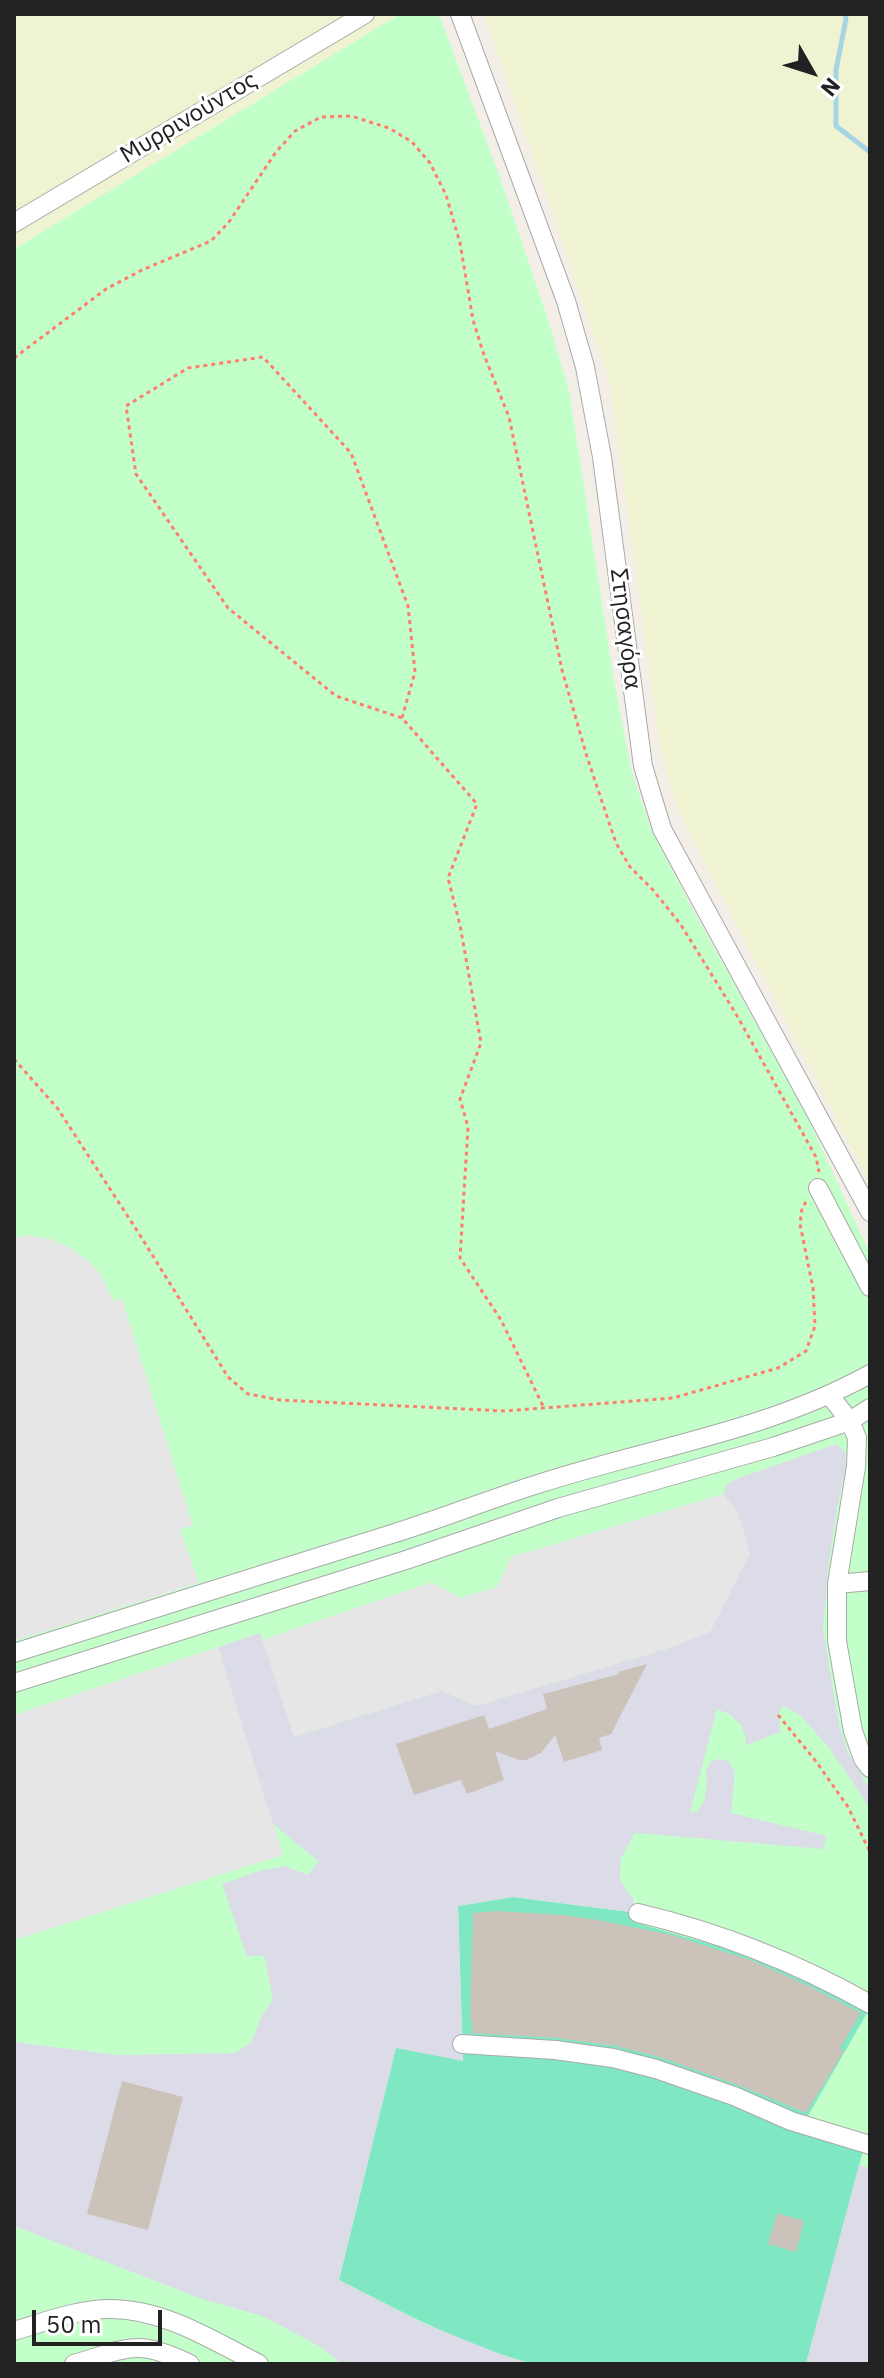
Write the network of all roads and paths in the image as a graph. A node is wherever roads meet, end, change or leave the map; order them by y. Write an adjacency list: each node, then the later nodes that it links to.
1 (365, 14): 3 (street, Μυρρινούντος)
2 (460, 14): 8 (street, Στησαγόρα)
3 (14, 223)
4 (14, 358): 7 (path)
5 (402, 718): 5 (path); 12 (path)
6 (14, 1059): 12 (path)
7 (818, 1188): 9 (street); 12 (path)
8 (870, 1212)
9 (870, 1287)
10 (870, 1374): 11 (street)
11 (830, 1396): 14 (street); 15 (street)
12 (544, 1408)
13 (870, 1408): 14 (street)
14 (850, 1421): 16 (street); 18 (street)
15 (398, 1532): 16 (street); 19 (street)
16 (406, 1560): 20 (street)
17 (870, 1581): 18 (street)
18 (837, 1584): 22 (street)
19 (14, 1653)
20 (14, 1683)
21 (778, 1715): 23 (path)
22 (870, 1768)
23 (870, 1852)
24 (638, 1913): 25 (street)
25 (870, 2004)
26 (462, 2044): 27 (street)
27 (829, 2133): 28 (street); 29 (street)
28 (870, 2145)
29 (870, 2158)
30 (14, 2331): 33 (street)
31 (74, 2364): 32 (street)
32 (190, 2364)
33 (259, 2364)

